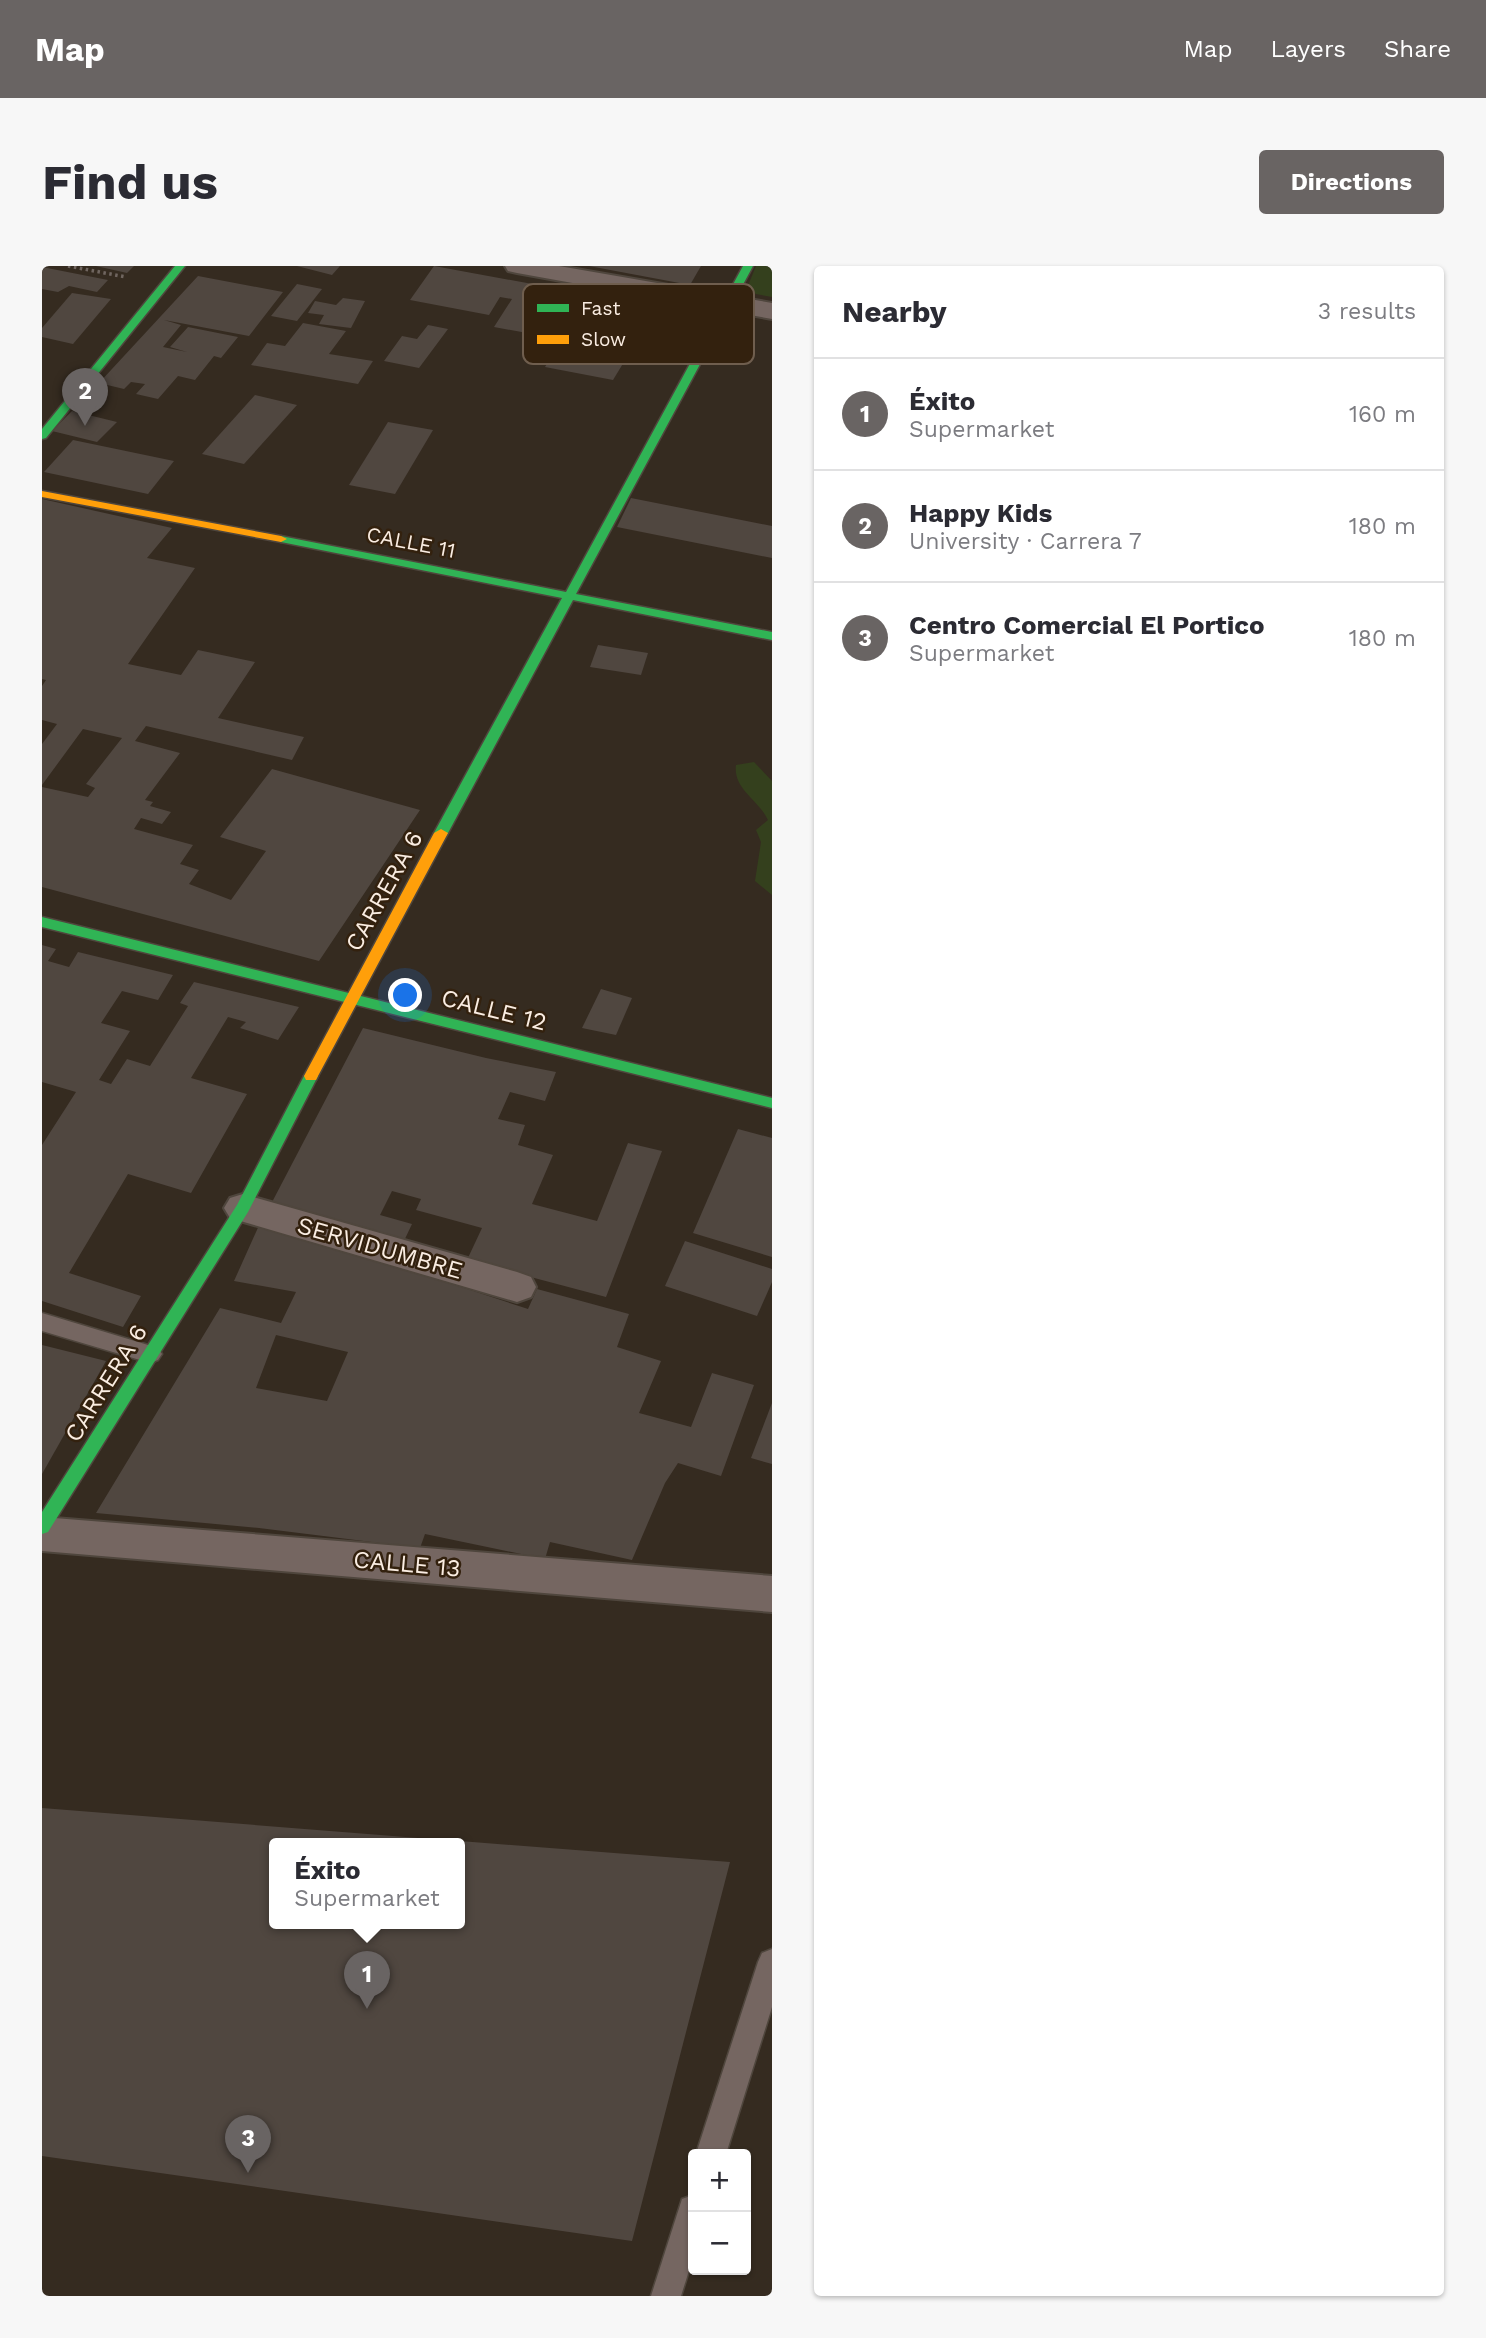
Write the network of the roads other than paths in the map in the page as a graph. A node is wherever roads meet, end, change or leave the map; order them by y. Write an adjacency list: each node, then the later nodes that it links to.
1 (180, 266): 9 (street)
2 (517, 266): 4 (street)
3 (748, 266): 5 (street, CARRERA 6)
4 (620, 284)
5 (739, 284)
6 (754, 308): 7 (street)
7 (772, 311)
8 (696, 364): 11 (street, CARRERA 6)
9 (42, 436)
10 (42, 494): 11 (street, CALLE 11)
11 (571, 594): 12 (street, CALLE 11); 14 (street, CARRERA 6)
12 (772, 636)
13 (42, 922): 14 (street, CALLE 12)
14 (351, 998): 15 (street, CALLE 12); 16 (street, CARRERA 6)
15 (772, 1103)
16 (243, 1208): 17 (street, SERVIDUMBRE); 19 (street, CARRERA 6)
17 (517, 1287)
18 (42, 1322): 19 (lane)
19 (150, 1354): 20 (street, CARRERA 6)
20 (42, 1527)
21 (42, 1534): 22 (street, CALLE 13)
22 (772, 1594)
23 (772, 1962): 24 (lane)
24 (713, 2149)
25 (692, 2212): 26 (lane)
26 (666, 2296)

